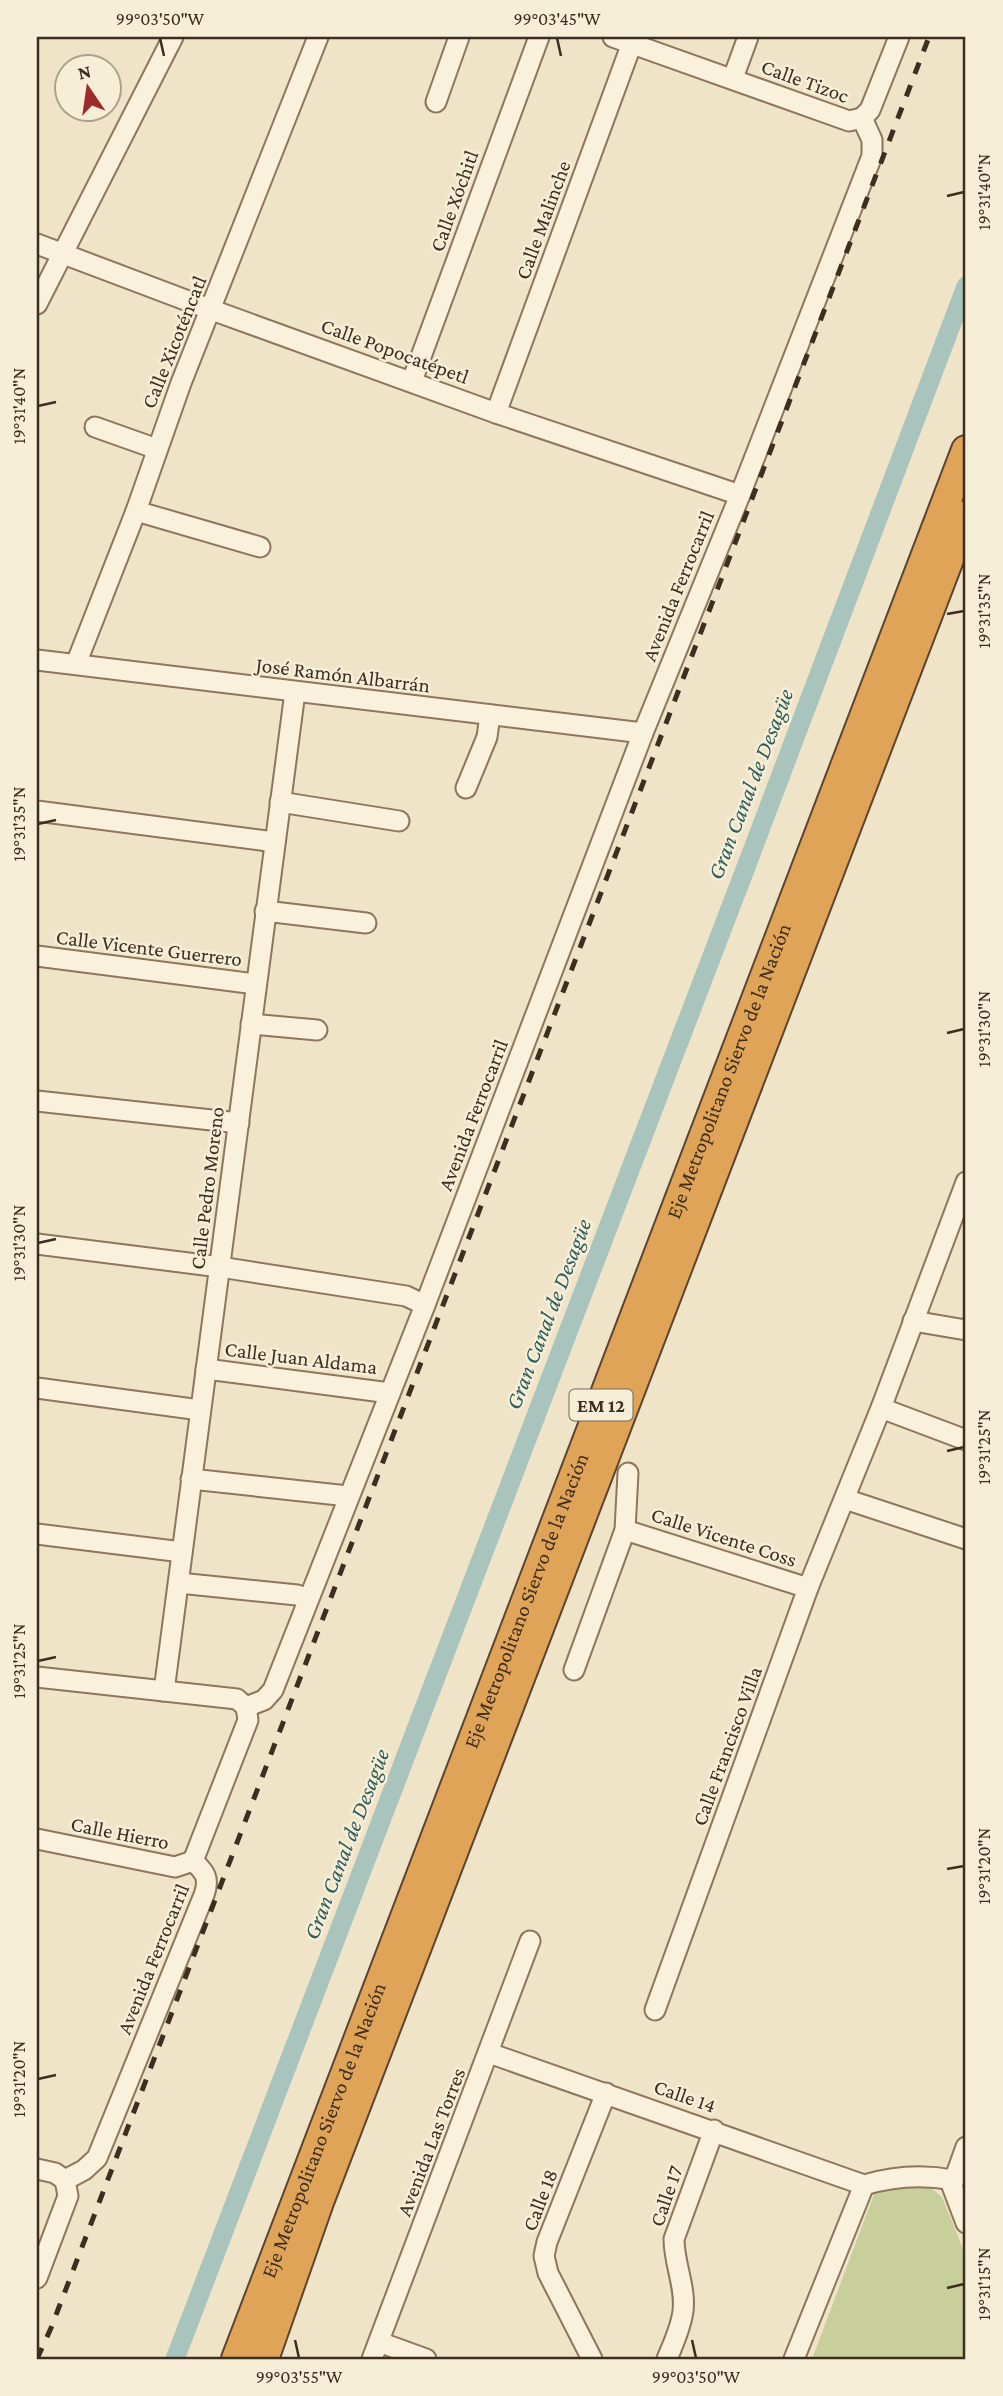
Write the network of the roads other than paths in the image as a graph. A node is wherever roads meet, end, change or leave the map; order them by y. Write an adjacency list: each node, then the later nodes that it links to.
1 (173, 37): 13 (street)
2 (318, 37): 15 (street, Calle Xicoténcatl)
3 (459, 37): 10 (street)
4 (539, 37): 16 (street, Calle Xóchitl)
5 (612, 37): 8 (street, Calle Tizoc)
6 (748, 37): 9 (street)
7 (899, 37): 11 (street)
8 (632, 43): 9 (street, Calle Tizoc); 17 (street, Calle Malinche)
9 (733, 78): 11 (street, Calle Tizoc)
10 (436, 102)
11 (863, 118): 21 (street, Avenida Ferrocarril)
12 (37, 244): 13 (street, Calle Popocatépetl)
13 (63, 254): 14 (street); 15 (street, Calle Popocatépetl)
14 (37, 304)
15 (212, 310): 16 (street, Calle Popocatépetl); 19 (street, Calle Xicoténcatl)
16 (412, 381): 17 (street, Calle Popocatépetl)
17 (496, 413): 21 (street, Calle Popocatépetl)
18 (95, 427): 19 (street)
19 (157, 449): 22 (street, Calle Xicoténcatl)
20 (966, 450): 86 (highway, Eje Metropolitano Siervo de la Nación / EM 12)
21 (740, 495): 29 (street, Avenida Ferrocarril)
22 (136, 511): 24 (street); 26 (street, Calle Xicoténcatl)
23 (966, 515): 87 (highway, Eje Metropolitano Siervo de la Nación / EM 12)
24 (260, 547)
25 (37, 660): 26 (street, José Ramón Albarrán)
26 (76, 664): 27 (street, José Ramón Albarrán)
27 (295, 692): 28 (street, José Ramón Albarrán); 31 (street, Calle Pedro Moreno)
28 (490, 715): 29 (street, José Ramón Albarrán); 30 (street)
29 (643, 733): 47 (street, Avenida Ferrocarril)
30 (466, 789)
31 (280, 802): 33 (street); 34 (street, Calle Pedro Moreno)
32 (37, 811): 34 (street)
33 (399, 821)
34 (275, 842): 35 (street, Calle Pedro Moreno)
35 (265, 911): 36 (street); 38 (street, Calle Pedro Moreno)
36 (366, 923)
37 (37, 956): 38 (street, Calle Vicente Guerrero)
38 (256, 984): 39 (street, Calle Pedro Moreno)
39 (251, 1024): 40 (street); 42 (street, Calle Pedro Moreno)
40 (317, 1030)
41 (37, 1101): 42 (street)
42 (239, 1123): 46 (street, Calle Pedro Moreno)
43 (966, 1182): 44 (street, Calle Francisco Villa)
44 (958, 1226): 48 (street, Calle Francisco Villa)
45 (37, 1244): 46 (street)
46 (220, 1267): 47 (street); 50 (street, Calle Pedro Moreno)
47 (425, 1305): 52 (street, Avenida Ferrocarril)
48 (913, 1321): 49 (street); 53 (street, Calle Francisco Villa)
49 (966, 1330)
50 (206, 1369): 52 (street, Calle Juan Aldama); 54 (street, Calle Pedro Moreno)
51 (37, 1388): 54 (street)
52 (390, 1393): 58 (street, Avenida Ferrocarril)
53 (881, 1408): 55 (street); 59 (street, Calle Francisco Villa)
54 (200, 1410): 57 (street, Calle Pedro Moreno)
55 (966, 1440)
56 (628, 1473): 60 (street)
57 (191, 1479): 58 (street); 63 (street, Calle Pedro Moreno)
58 (348, 1496): 66 (street, Avenida Ferrocarril)
59 (845, 1499): 62 (street); 65 (street, Calle Francisco Villa)
60 (625, 1530): 65 (street, Calle Vicente Coss); 67 (street)
61 (37, 1534): 63 (street)
62 (966, 1539)
63 (182, 1552): 64 (street, Calle Pedro Moreno)
64 (179, 1583): 66 (street); 69 (street, Calle Pedro Moreno)
65 (808, 1588): 74 (street, Calle Francisco Villa)
66 (308, 1599): 70 (street, Avenida Ferrocarril)
67 (574, 1670)
68 (37, 1677): 69 (street)
69 (164, 1691): 70 (street)
70 (246, 1707): 72 (street, Avenida Ferrocarril)
71 (37, 1839): 72 (street, Calle Hierro)
72 (193, 1861): 80 (street, Avenida Ferrocarril)
73 (530, 1941): 75 (street, Avenida Las Torres)
74 (655, 2010)
75 (489, 2053): 76 (street, Calle 14); 85 (street, Avenida Las Torres)
76 (606, 2093): 77 (street, Calle 14); 89 (street, Calle 18)
77 (713, 2130): 82 (street, Calle 14); 90 (street, Calle 17)
78 (966, 2147): 81 (street)
79 (37, 2169): 80 (street)
80 (65, 2180): 84 (street)
81 (953, 2180): 82 (street); 83 (street)
82 (864, 2185): 91 (street)
83 (966, 2223)
84 (37, 2278)
85 (376, 2351): 88 (street)
86 (236, 2359)
87 (264, 2359)
88 (426, 2359)
89 (592, 2359)
90 (667, 2359)
91 (794, 2359)

